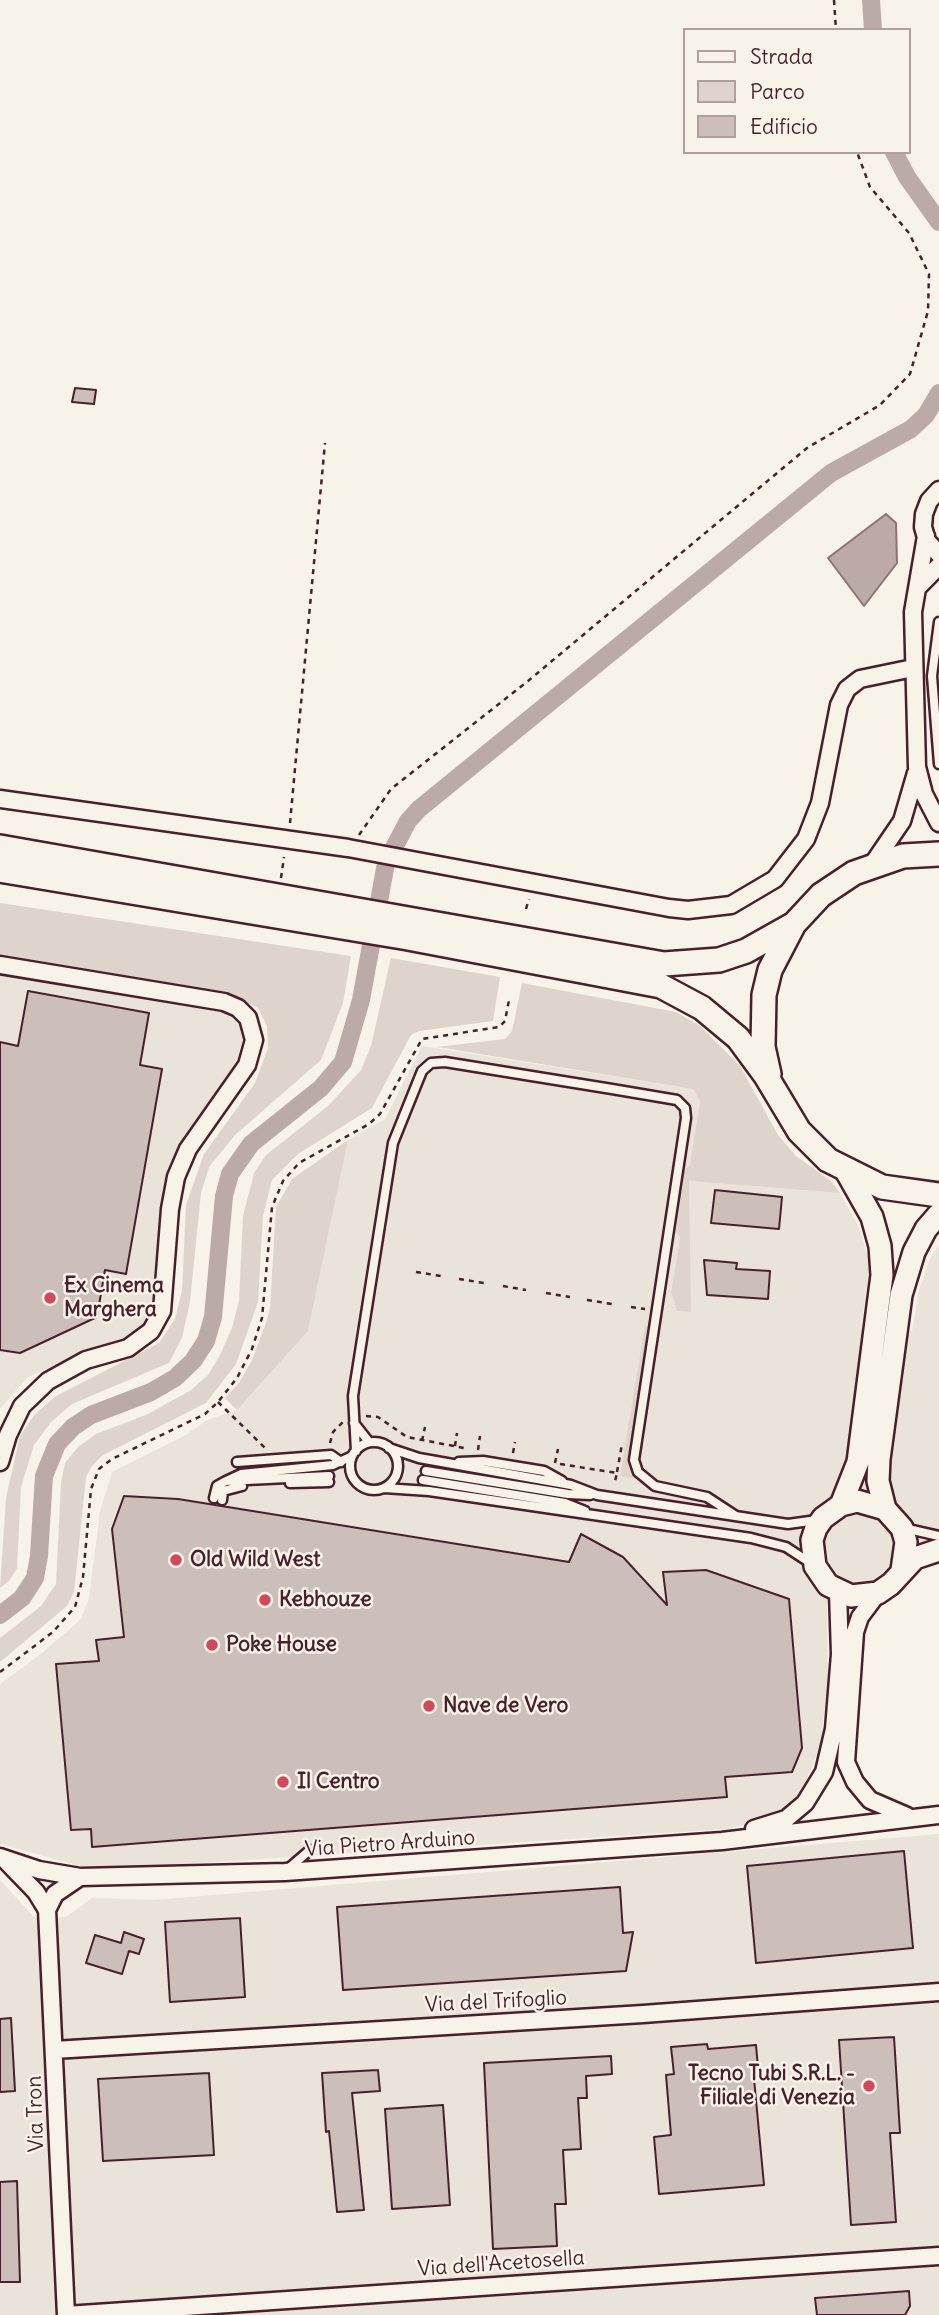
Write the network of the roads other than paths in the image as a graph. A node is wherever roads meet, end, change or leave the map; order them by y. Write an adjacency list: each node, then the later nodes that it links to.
1 (939, 490): 2 (street)
2 (926, 536): 3 (street); 5 (street)
3 (939, 554)
4 (939, 566): 5 (street)
5 (917, 587): 7 (street)
6 (939, 622): 8 (lane)
7 (913, 668): 10 (street); 11 (street)
8 (936, 702): 9 (lane)
9 (939, 764)
10 (917, 767): 12 (street); 15 (street)
11 (0, 799)
12 (939, 823)
13 (0, 847): 17 (main road)
14 (939, 854): 15 (main road)
15 (872, 864): 18 (main road)
16 (0, 870): 17 (main road)
17 (343, 917): 19 (main road)
18 (794, 924): 19 (main road); 21 (main road)
19 (409, 928): 21 (main road)
20 (0, 965): 29 (street)
21 (778, 1096): 22 (main road)
22 (846, 1171): 23 (main road); 35 (street)
23 (939, 1195)
24 (939, 1214): 36 (street)
25 (354, 1423): 26 (lane); 28 (lane); 38 (lane)
26 (369, 1442): 27 (lane); 28 (lane)
27 (389, 1448): 33 (lane); 34 (lane)
28 (354, 1454): 31 (lane); 33 (lane)
29 (0, 1462)
30 (237, 1462): 31 (lane)
31 (341, 1462): 32 (lane)
32 (226, 1481): 32 (lane)
33 (384, 1488): 37 (lane)
34 (597, 1495): 37 (lane); 38 (lane)
35 (841, 1505): 36 (street); 39 (street)
36 (885, 1509): 40 (street)
37 (591, 1514): 43 (lane)
38 (736, 1516): 39 (lane)
39 (823, 1518): 43 (street)
40 (902, 1528): 41 (lane); 44 (street)
41 (939, 1536)
42 (939, 1550): 44 (street)
43 (815, 1566): 45 (street)
44 (902, 1570): 46 (street)
45 (838, 1592): 46 (street); 51 (street)
46 (878, 1593): 47 (street, Via Pietro Arduino)
47 (846, 1752): 49 (street, Via Pietro Arduino); 50 (street, Via Pietro Arduino)
48 (939, 1815): 49 (street, Via Pietro Arduino)
49 (912, 1818): 50 (street, Via Pietro Arduino)
50 (785, 1834): 51 (street, Via Pietro Arduino)
51 (722, 1842): 54 (street, Via Pietro Arduino)
52 (310, 1850): 54 (lane)
53 (3, 1859): 55 (street, Via Pietro Arduino); 56 (street)
54 (285, 1872): 55 (street, Via Pietro Arduino)
55 (80, 1877): 56 (street)
56 (47, 1911): 58 (street, Via Tron)
57 (939, 1992): 58 (street, Via del Trifoglio)
58 (54, 2050): 60 (street, Via Tron)
59 (939, 2256): 60 (street, Via dell'Acetosella)
60 (66, 2315)

